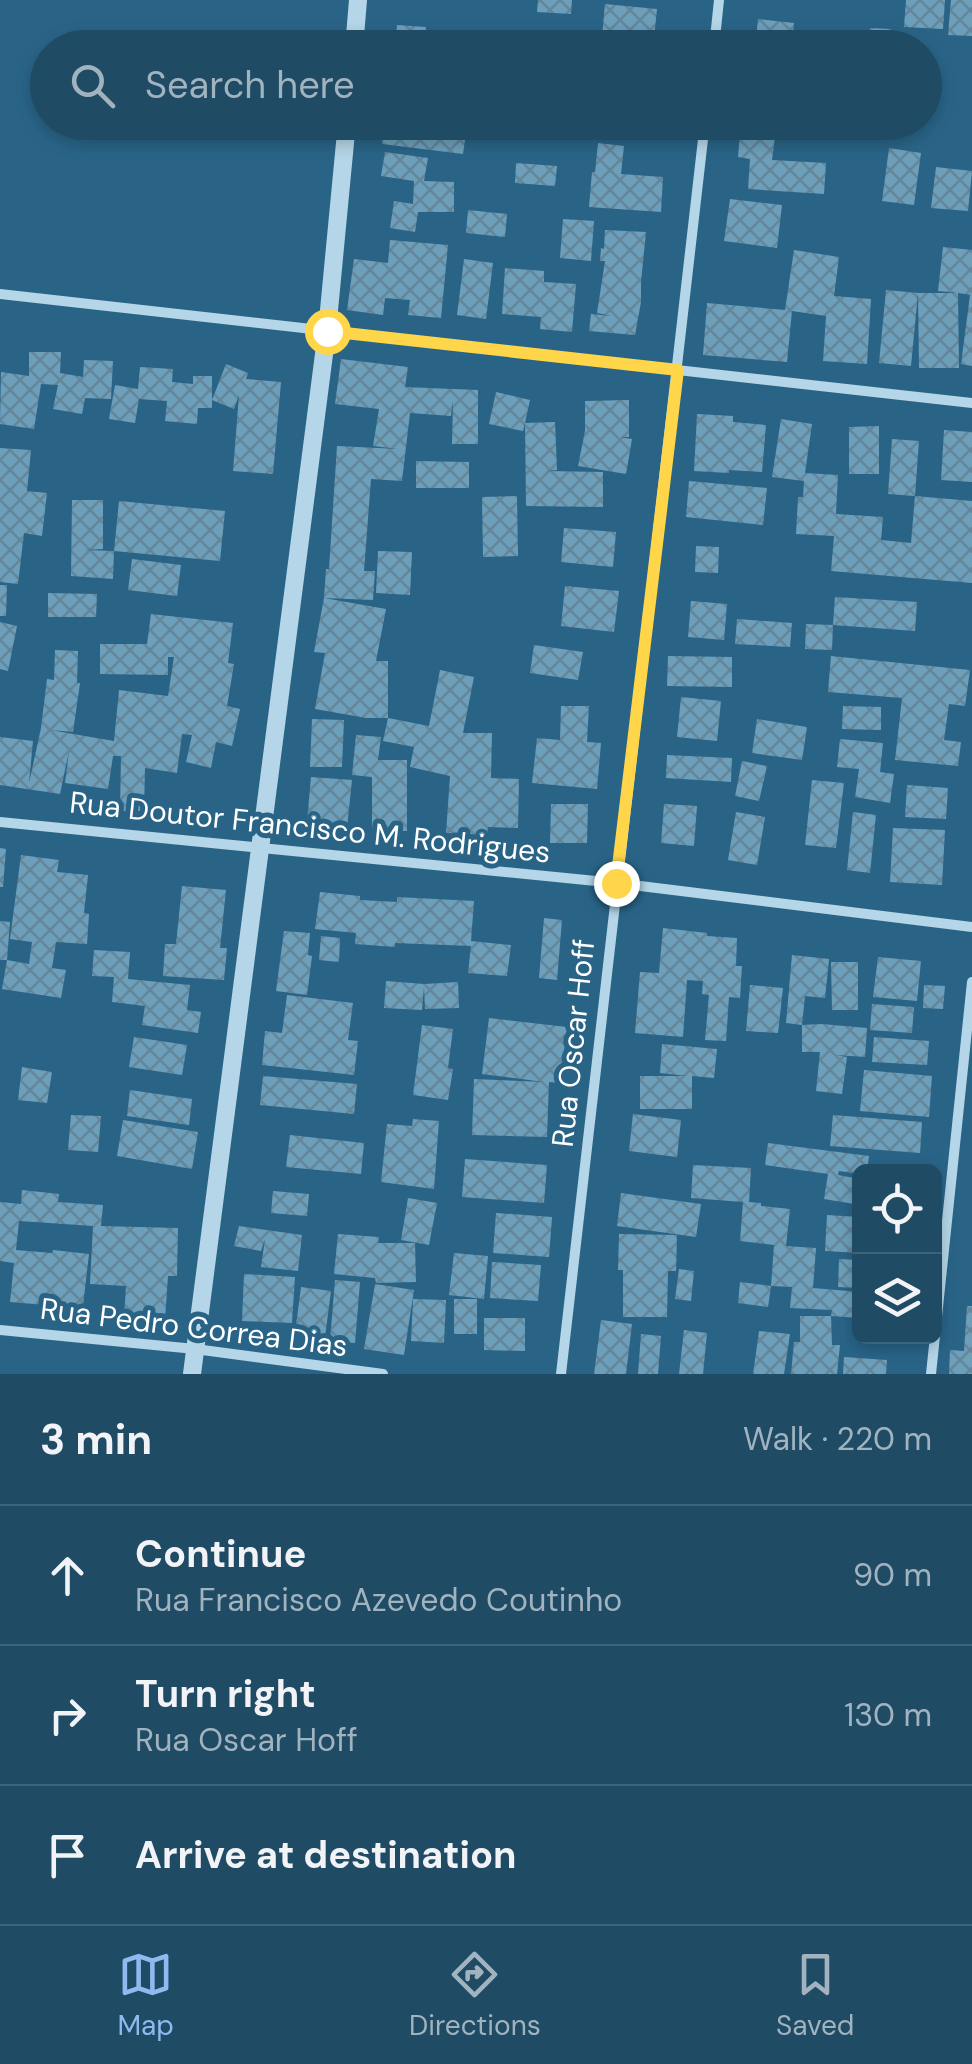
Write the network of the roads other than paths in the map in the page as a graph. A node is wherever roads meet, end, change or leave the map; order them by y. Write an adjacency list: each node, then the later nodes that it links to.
1 (358, 0): 3 (street)
2 (719, 0): 4 (street)
3 (356, 30)
4 (716, 30)
5 (345, 140): 8 (street)
6 (704, 140): 9 (street, Rua Oscar Hoff)
7 (0, 294): 8 (street)
8 (327, 331): 9 (street); 12 (street)
9 (678, 370): 10 (street); 13 (street, Rua Oscar Hoff)
10 (972, 403)
11 (0, 822): 12 (street, Rua Doutor Francisco M. Rodrigues)
12 (260, 847): 13 (street, Rua Doutor Francisco M. Rodrigues); 17 (street)
13 (616, 883): 14 (street, Rua Doutor Francisco M. Rodrigues); 20 (street, Rua Oscar Hoff)
14 (972, 927)
15 (972, 982): 21 (street)
16 (0, 1330): 17 (street, Rua Pedro Correa Dias)
17 (195, 1348): 18 (street); 19 (street, Rua Pedro Correa Dias)
18 (192, 1374)
19 (382, 1374)
20 (561, 1374)
21 (931, 1374)

